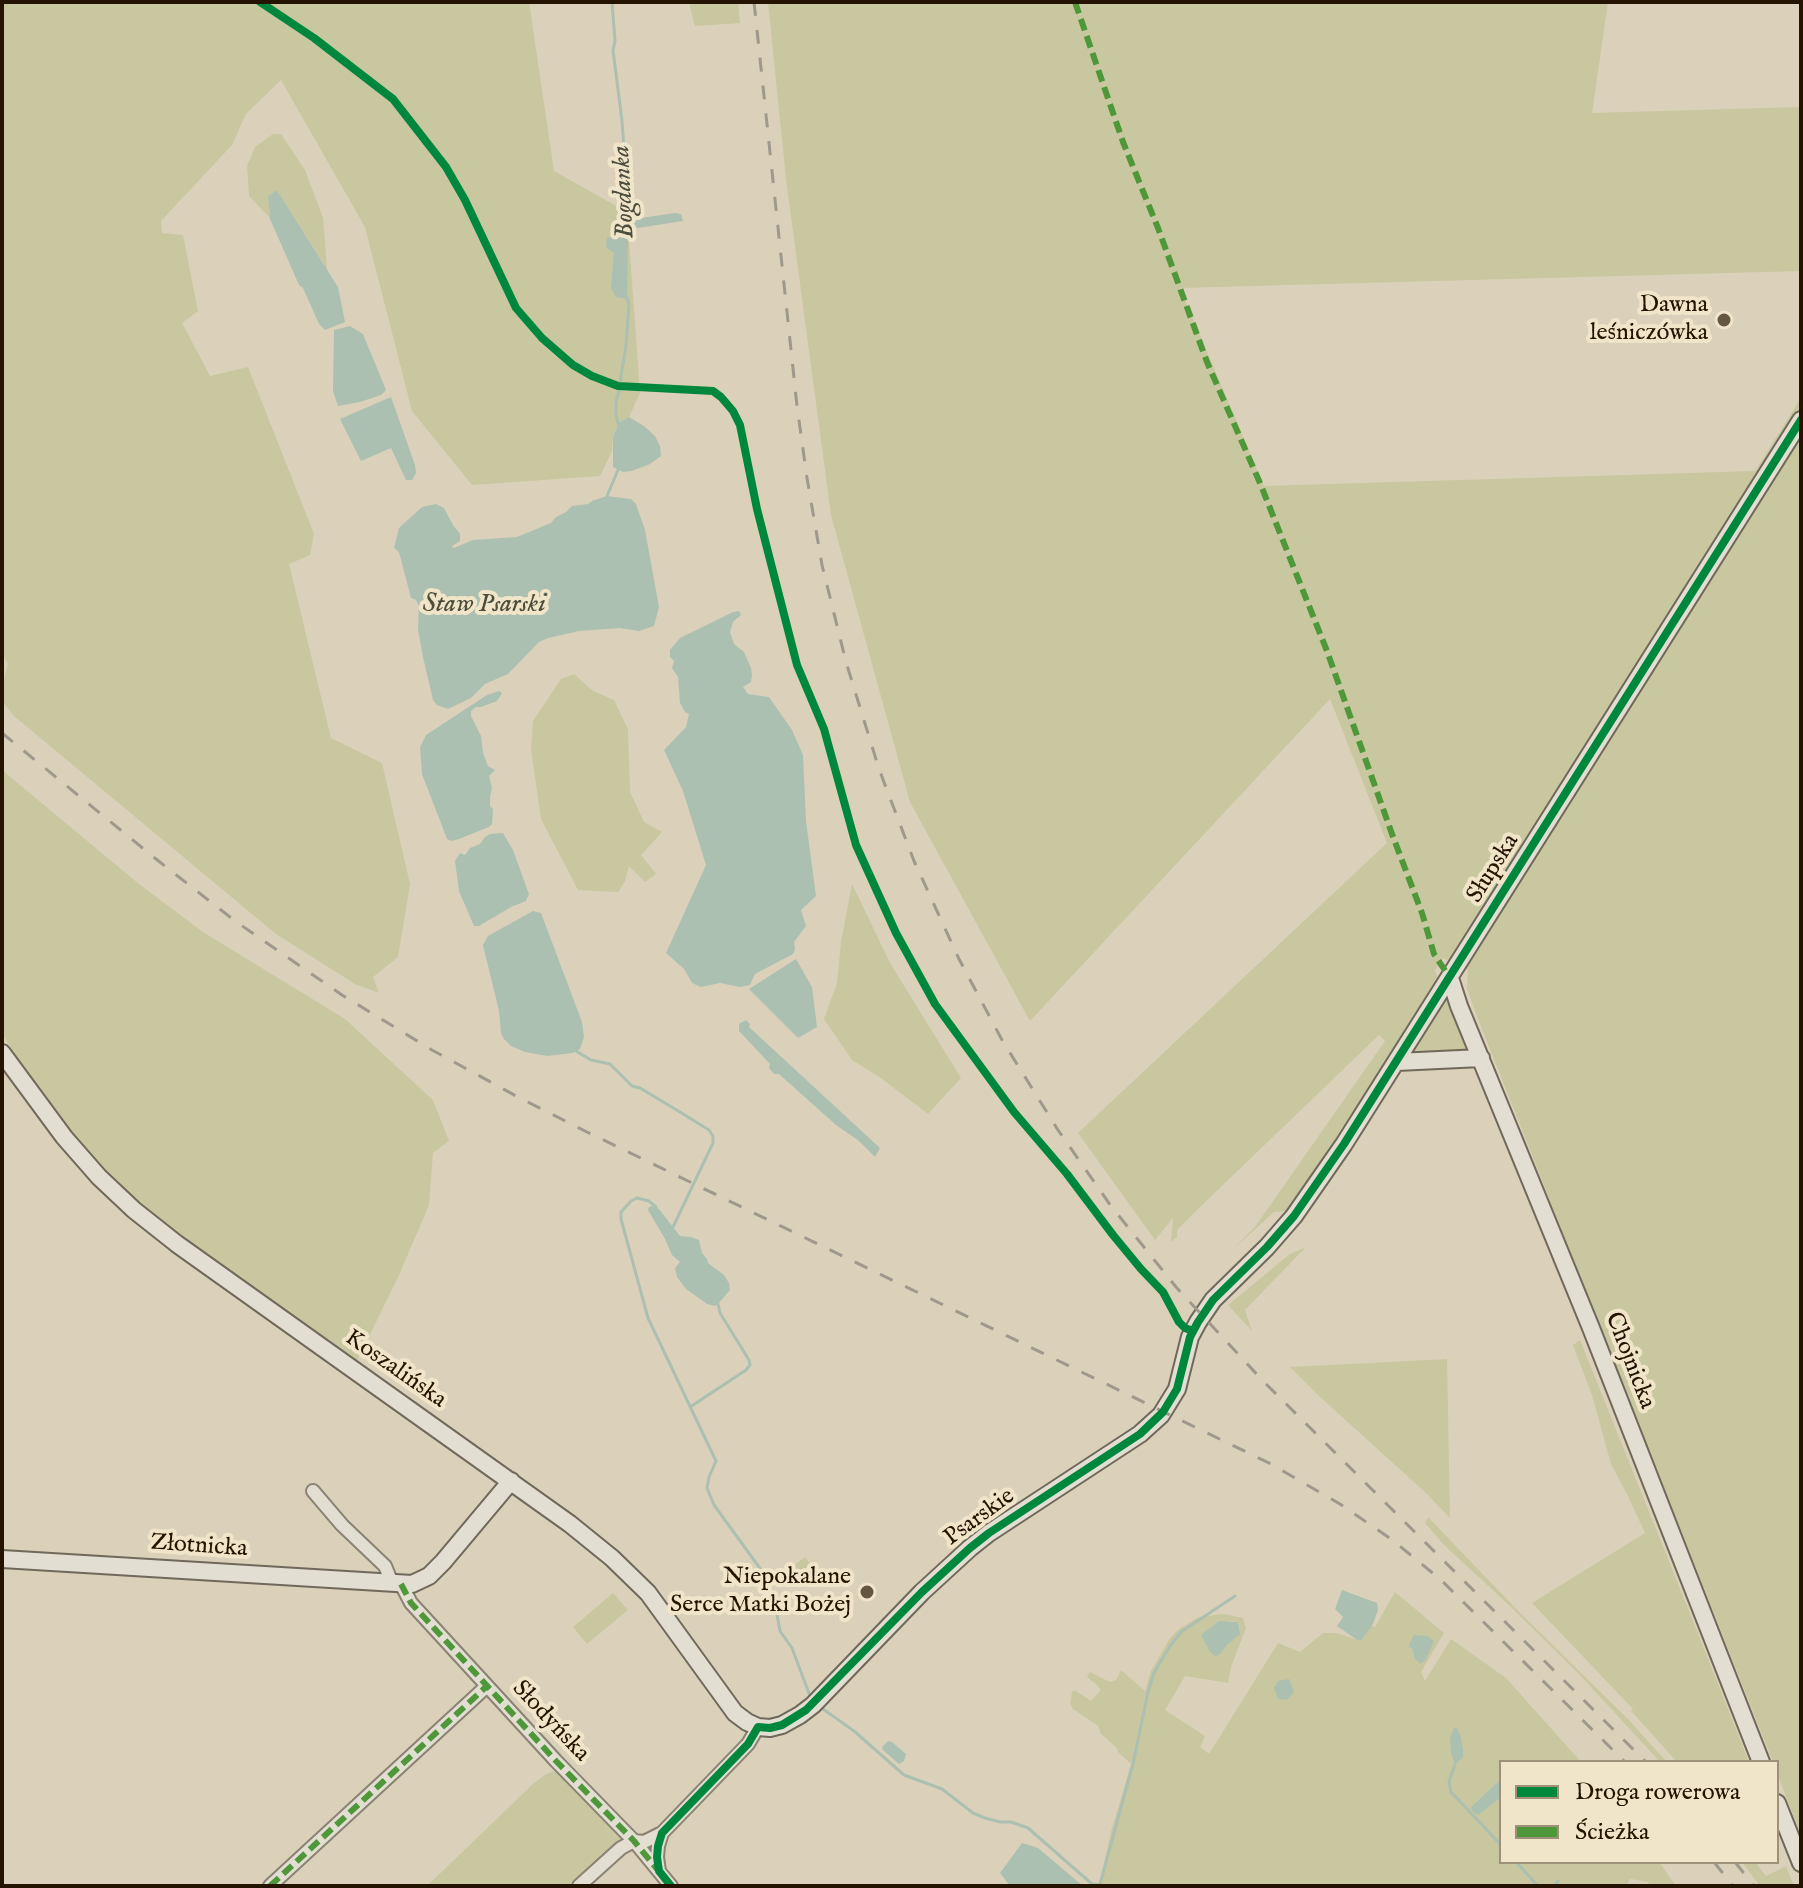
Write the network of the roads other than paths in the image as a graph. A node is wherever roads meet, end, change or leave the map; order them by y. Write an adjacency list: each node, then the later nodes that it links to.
1 (1801, 420): 2 (street, Słupska)
2 (1450, 978): 4 (street, Chojnicka); 5 (street, Słupska)
3 (2, 1053): 7 (street, Koszalińska)
4 (1481, 1058): 5 (street); 13 (street, Chojnicka)
5 (1397, 1062): 6 (street, Słupska)
6 (1198, 1322): 12 (street, Psarskie)
7 (511, 1481): 10 (street, Złotnicka); 12 (street, Koszalińska)
8 (313, 1491): 10 (street)
9 (2, 1559): 10 (street, Złotnicka)
10 (397, 1584): 11 (street, Słodyńska)
11 (487, 1686): 17 (street, Słodyńska); 20 (street)
12 (758, 1727): 15 (street)
13 (1760, 1760)
14 (1779, 1806): 16 (street)
15 (662, 1833): 17 (street); 19 (street)
16 (1796, 1834): 18 (street)
17 (634, 1841): 19 (street, Słodyńska); 21 (street)
18 (1801, 1863)
19 (659, 1871): 22 (street, Słodyńska)
20 (270, 1886)
21 (579, 1886)
22 (671, 1886)

